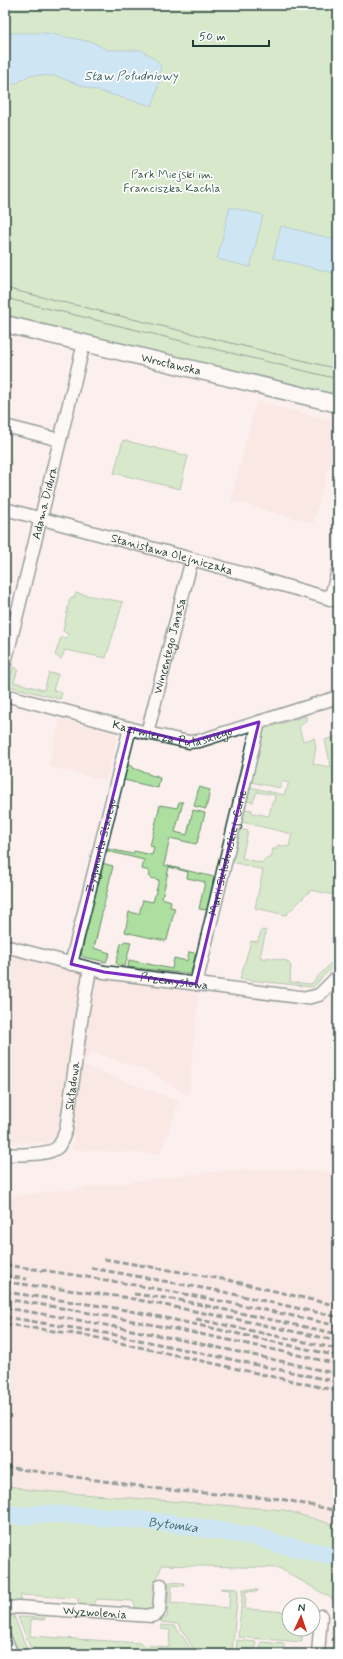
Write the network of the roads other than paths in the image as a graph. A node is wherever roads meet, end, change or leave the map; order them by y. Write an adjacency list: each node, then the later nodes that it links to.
1 (5, 324): 2 (main road, Wrocławska)
2 (84, 343): 3 (main road, Wrocławska); 5 (street, Adama Didura)
3 (338, 404)
4 (5, 426): 5 (street)
5 (60, 440): 7 (street, Adama Didura)
6 (5, 509): 7 (street, Stanisława Olejniczaka)
7 (40, 518): 8 (street, Stanisława Olejniczaka); 11 (street, Adama Didura)
8 (192, 559): 10 (street, Stanisława Olejniczaka); 16 (street, Wincentego Janasa)
9 (338, 571): 10 (street)
10 (334, 600)
11 (5, 663)
12 (5, 695): 15 (street, Kazimierza Pułaskiego)
13 (338, 697): 14 (street, Kazimierza Pułaskiego)
14 (259, 722): 16 (street, Kazimierza Pułaskiego); 21 (street, Marii Skłodowskiej-Curie)
15 (130, 728): 16 (street, Kazimierza Pułaskiego); 18 (street, Zygmunta Starego)
16 (147, 733)
17 (5, 946): 18 (street, Przemysłowa)
18 (71, 964): 19 (street, Przemysłowa)
19 (90, 969): 21 (street, Przemysłowa); 22 (street, Składowa)
20 (338, 976): 21 (street, Przemysłowa)
21 (196, 984)
22 (5, 1155)
23 (161, 1585): 24 (street, Wyzwolenia)
24 (5, 1612)
25 (319, 1637): 28 (street)
26 (5, 1638): 27 (street)
27 (12, 1654)
28 (318, 1654)

